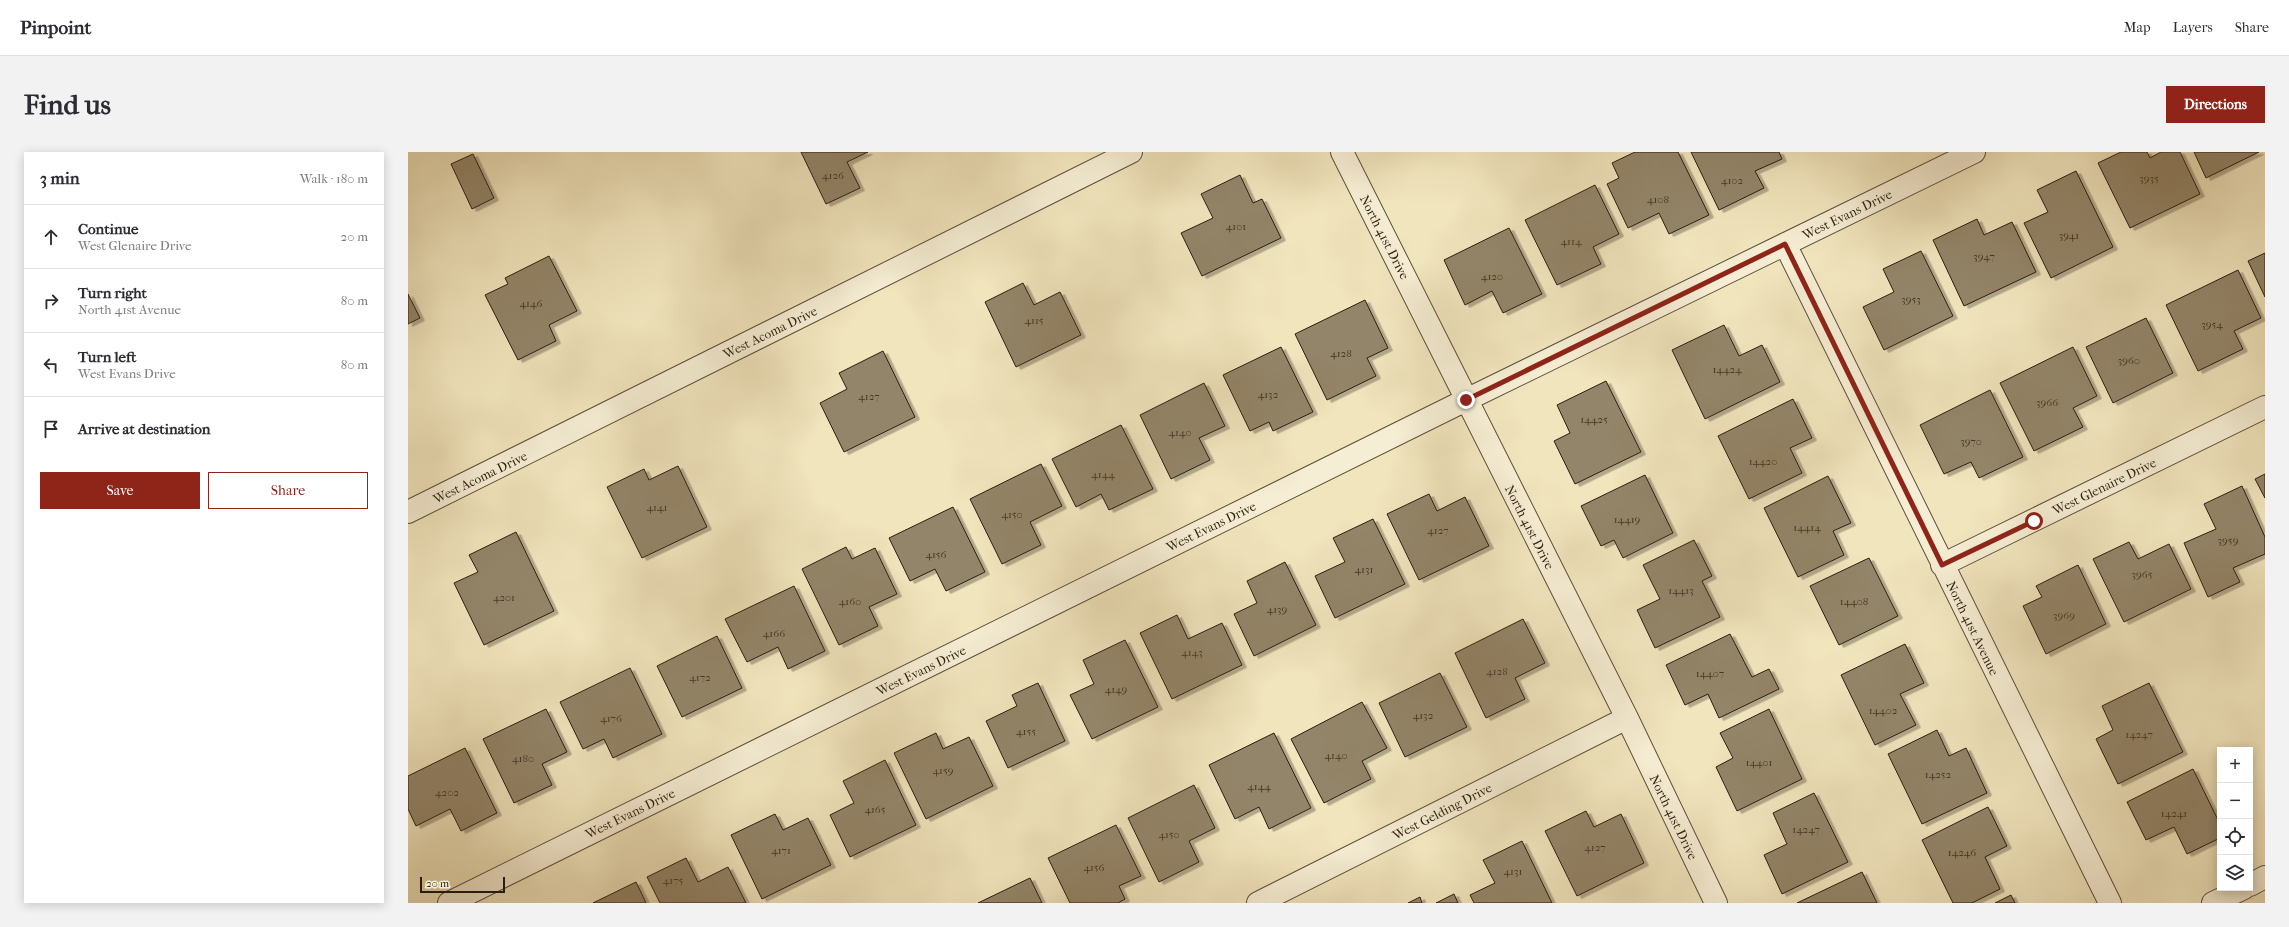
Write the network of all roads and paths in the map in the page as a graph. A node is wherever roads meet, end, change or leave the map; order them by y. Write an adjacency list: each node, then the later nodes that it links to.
1 (1131, 152): 7 (street, West Acoma Drive)
2 (1342, 152): 5 (street, North 41st Drive)
3 (1974, 152): 4 (street, West Evans Drive)
4 (1785, 244): 5 (street, West Evans Drive); 8 (street, North 41st Avenue)
5 (1466, 400): 9 (street, North 41st Drive); 13 (street, West Evans Drive)
6 (2265, 407): 8 (street, West Glenaire Drive)
7 (408, 512)
8 (1942, 565): 16 (street, North 41st Avenue)
9 (1626, 718): 14 (street, West Gelding Drive); 15 (street, North 41st Drive)
10 (2265, 877): 11 (street)
11 (2253, 883)
12 (2238, 891): 17 (street)
13 (449, 903)
14 (1258, 903)
15 (1716, 903)
16 (2110, 903)
17 (2214, 903)

